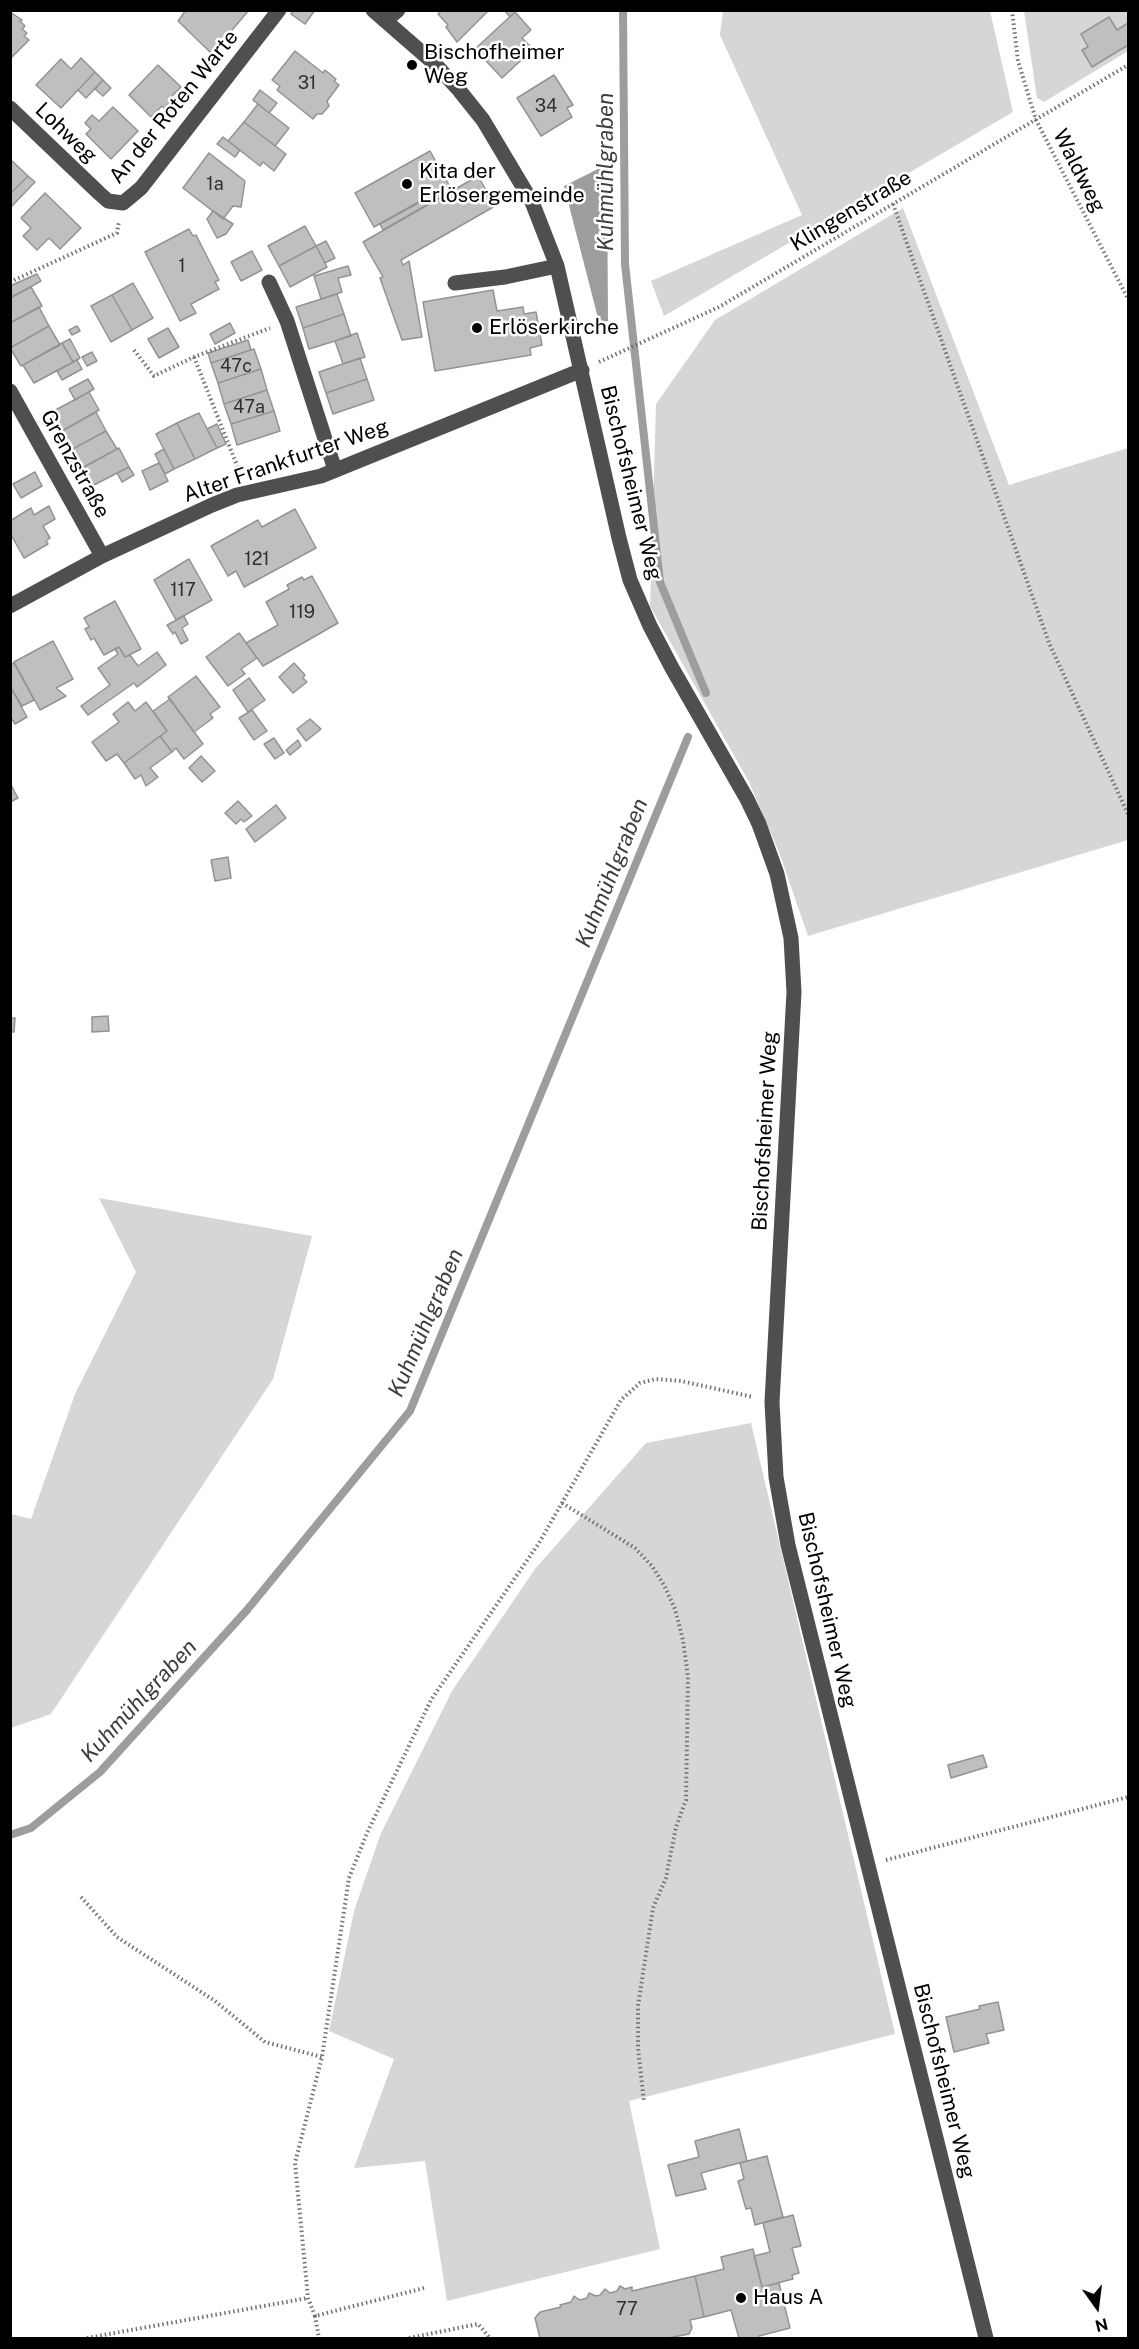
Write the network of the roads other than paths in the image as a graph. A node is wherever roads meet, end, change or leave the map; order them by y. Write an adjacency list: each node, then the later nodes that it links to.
1 (279, 10): 6 (street, An der Roten Warte)
2 (373, 10): 4 (street, Bischofsheimer Weg)
3 (398, 10): 4 (street)
4 (386, 21): 7 (street, Bischofsheimer Weg)
5 (10, 108): 6 (street, Lohweg)
6 (123, 202)
7 (557, 266): 9 (street); 10 (street, Bischofsheimer Weg)
8 (269, 282): 12 (street)
9 (455, 283)
10 (582, 370): 12 (street, Alter Frankfurter Weg); 15 (street, Bischofsheimer Weg)
11 (10, 392): 13 (street, Grenzstraße)
12 (335, 470): 13 (street, Alter Frankfurter Weg)
13 (102, 556): 14 (street, Alter Frankfurter Weg)
14 (10, 606)
15 (986, 2338)

